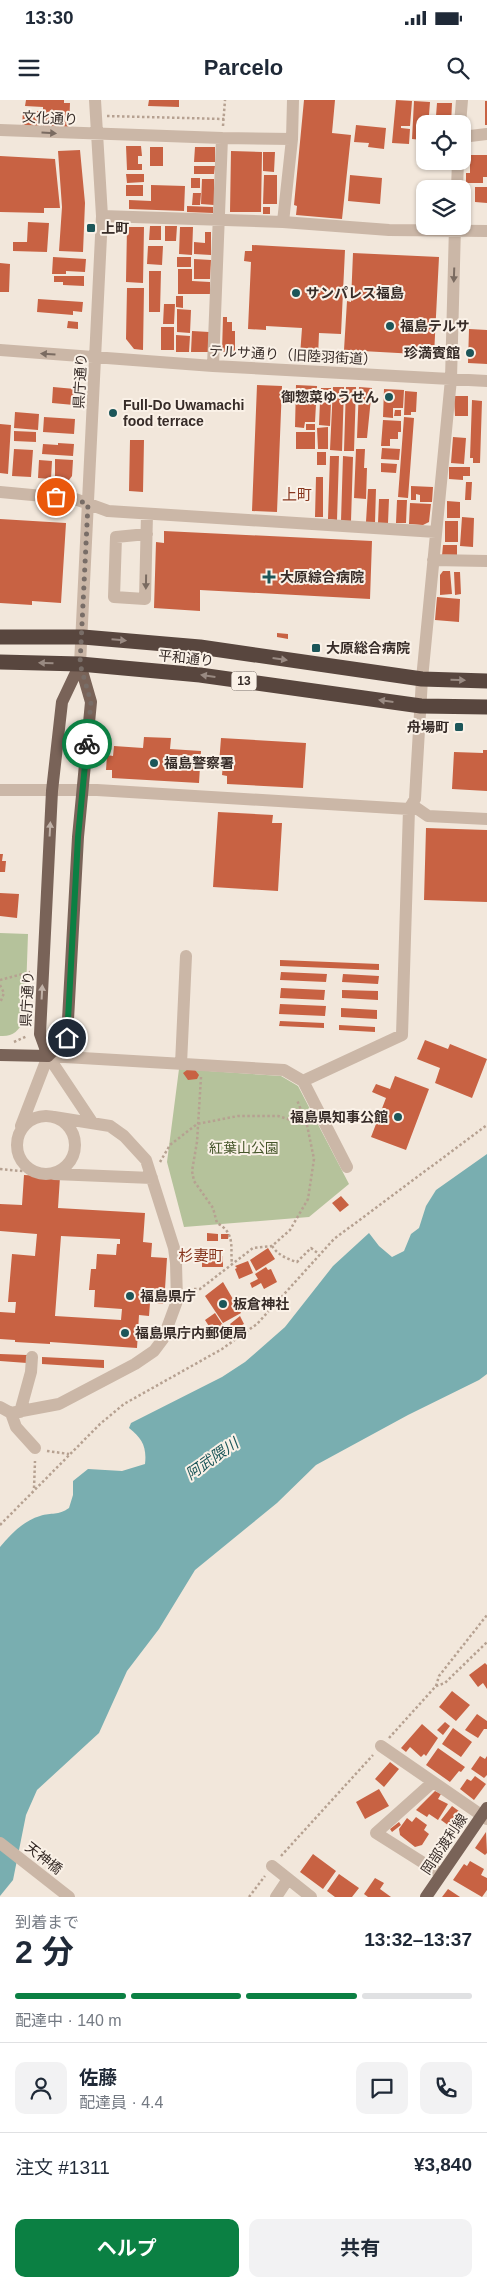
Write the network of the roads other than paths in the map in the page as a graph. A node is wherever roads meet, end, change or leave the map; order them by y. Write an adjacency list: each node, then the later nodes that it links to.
1 (95, 100): 7 (street, 県庁通り)
2 (293, 100): 10 (street)
3 (462, 100): 4 (street)
4 (461, 115)
5 (0, 130): 7 (street, 文化通り, one-way to 7)
6 (487, 134): 8 (street)
7 (98, 135): 9 (street, 文化通り); 11 (street, 県庁通り)
8 (471, 136)
9 (222, 138): 10 (street, 文化通り); 12 (street)
10 (292, 139): 13 (street)
11 (102, 216): 12 (street); 19 (street, 県庁通り)
12 (218, 220): 13 (street); 20 (street)
13 (283, 222): 14 (street)
14 (416, 229)
15 (471, 229): 16 (street)
16 (487, 230)
17 (455, 235): 21 (street, one-way to 21)
18 (0, 350): 19 (street, テルサ通り（旧陸羽街道）, one-way to 18)
19 (96, 358): 20 (street, テルサ通り（旧陸羽街道）); 24 (street, 県庁通り)
20 (212, 366): 21 (street, テルサ通り（旧陸羽街道）)
21 (451, 379): 22 (street, テルサ通り（旧陸羽街道）); 26 (street)
22 (487, 381)
23 (0, 492): 24 (street)
24 (88, 504): 25 (street); 31 (street, 県庁通り)
25 (147, 514): 26 (street); 27 (street)
26 (436, 532): 28 (street)
27 (147, 534): 27 (street, one-way to 27)
28 (433, 560): 29 (street); 34 (street)
29 (487, 561)
30 (0, 637): 31 (highway, 平和通り / 13)
31 (83, 637): 33 (street, 県庁通り); 34 (highway, 平和通り / 13, one-way to 34)
32 (0, 662): 33 (highway, 平和通り / 13, one-way to 32)
33 (80, 664): 36 (highway, 平和通り / 13, one-way to 33); 39 (main road, 県庁通り); 40 (main road, 県庁通り)
34 (422, 679): 35 (highway, 平和通り / 13, one-way to 35); 36 (street)
35 (487, 681)
36 (420, 706): 37 (highway, 平和通り / 13); 41 (street)
37 (487, 708)
38 (0, 790): 40 (street)
39 (82, 790): 40 (street); 41 (street); 45 (main road, 県庁通り)
40 (52, 791): 45 (main road, 県庁通り, one-way to 40)
41 (410, 807): 42 (street); 47 (street)
42 (487, 819)
43 (186, 956): 46 (street)
44 (0, 1055): 45 (main road)
45 (48, 1056): 46 (street); 49 (street); 50 (street)
46 (182, 1064): 47 (street)
47 (303, 1081): 51 (street)
48 (54, 1117): 49 (street); 50 (street); 52 (street)
49 (92, 1122): 53 (street)
50 (20, 1130): 52 (street)
51 (346, 1167)
52 (51, 1174): 53 (street)
53 (152, 1178): 55 (street)
54 (32, 1357): 55 (street)
55 (11, 1411): 56 (street)
56 (35, 1448)
57 (381, 1746): 58 (street)
58 (433, 1782): 59 (street); 62 (street)
59 (485, 1814): 62 (main road, 岡部渡利線)
60 (0, 1843): 64 (street, 天神橋)
61 (272, 1866): 63 (street)
62 (441, 1874): 67 (main road, 岡部渡利線)
63 (288, 1879): 65 (street); 66 (street)
64 (70, 1897)
65 (276, 1897)
66 (312, 1897)
67 (426, 1897)

